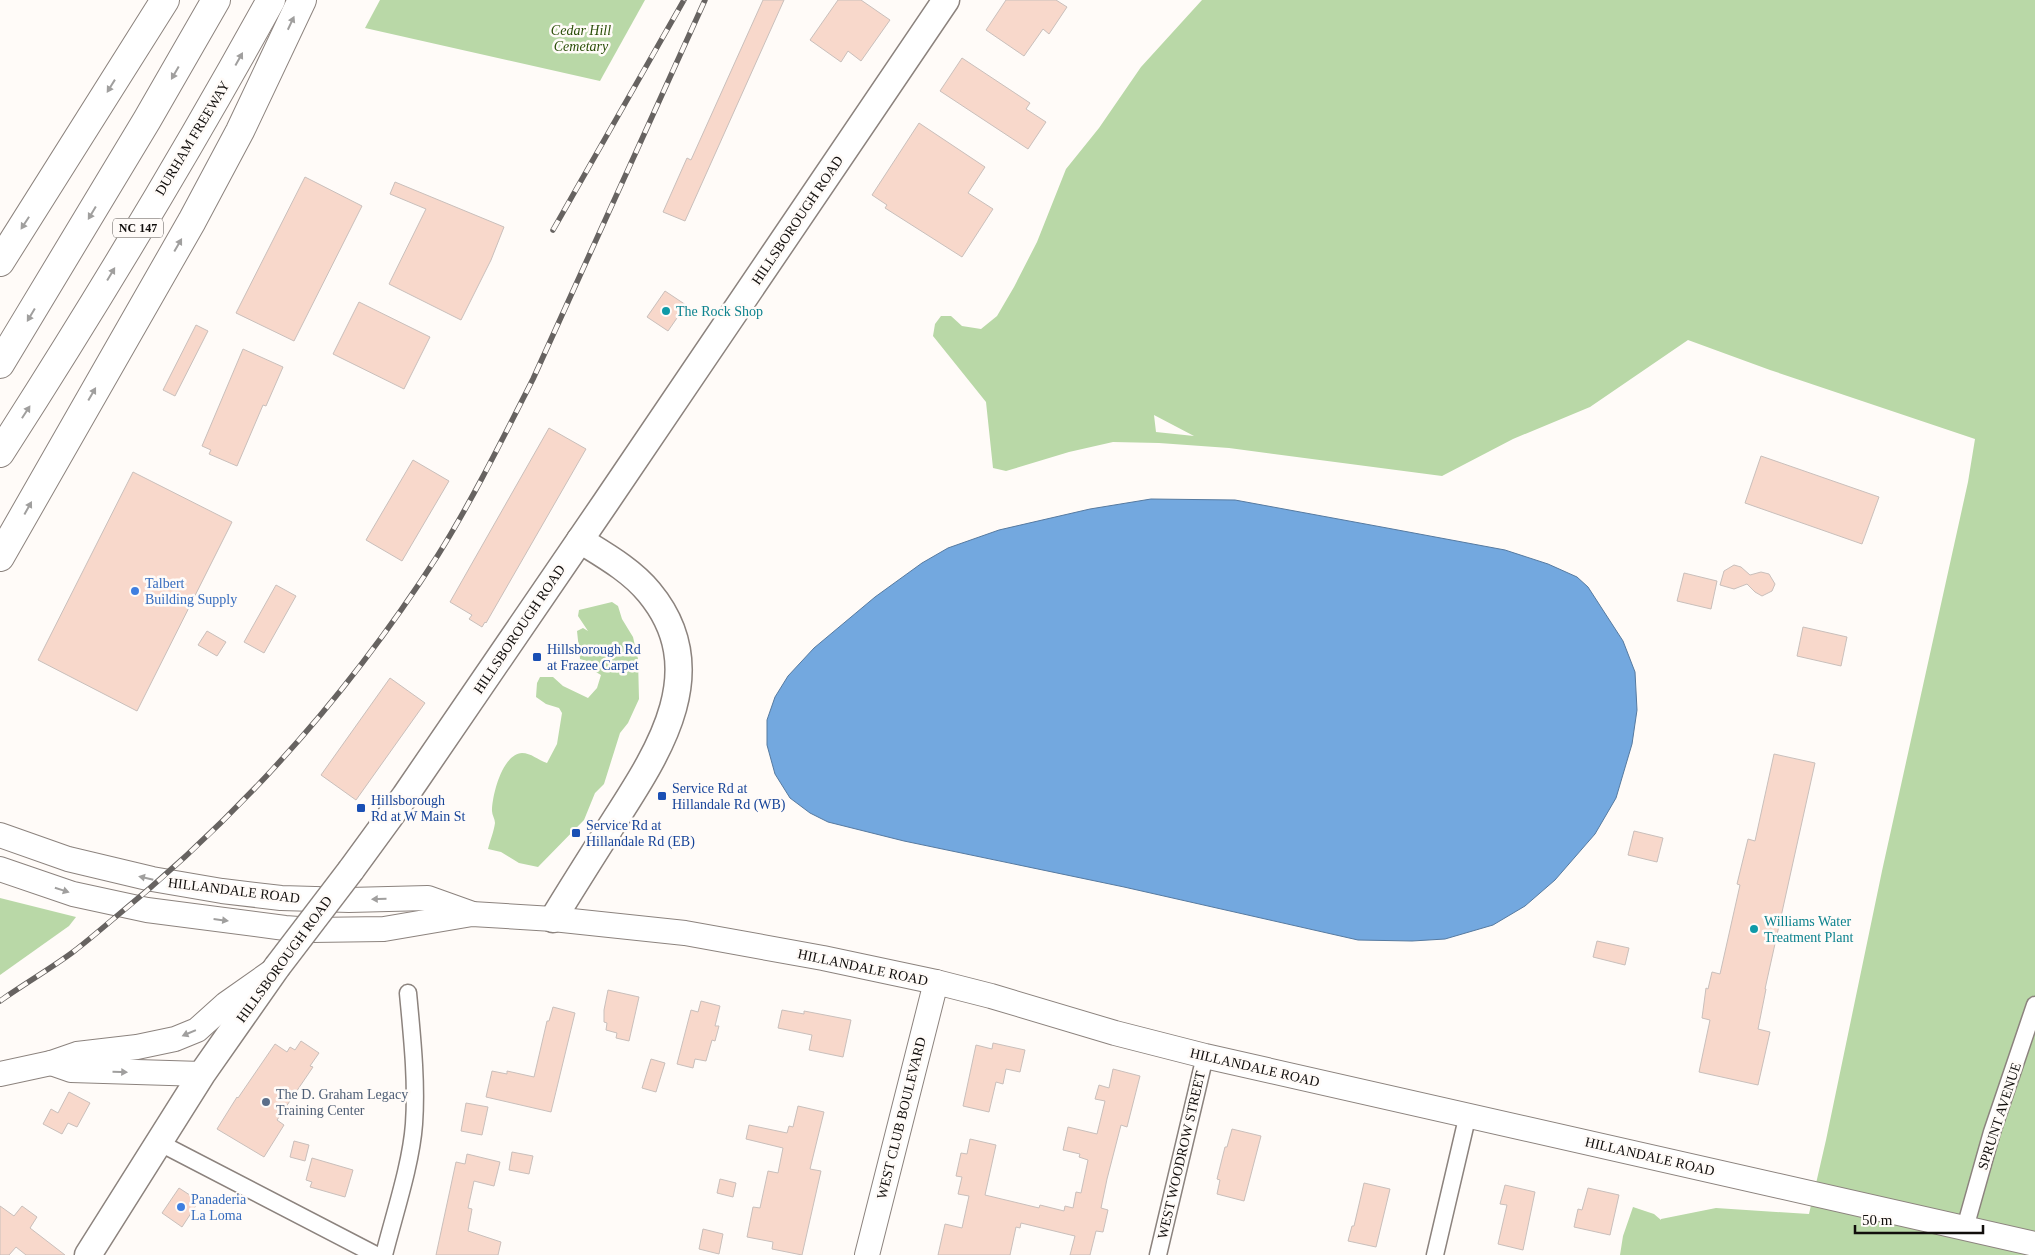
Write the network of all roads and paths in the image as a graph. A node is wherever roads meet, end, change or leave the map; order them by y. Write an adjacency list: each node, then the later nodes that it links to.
1 (165, 0): 6 (highway, one-way to 6)
2 (216, 0): 7 (highway, one-way to 7)
3 (271, 0): 8 (highway, DURHAM FREEWAY / NC 147, one-way to 3)
4 (302, 0): 10 (highway, one-way to 4)
5 (946, 0): 9 (main road, HILLSBOROUGH ROAD)
6 (0, 262)
7 (0, 364)
8 (0, 453)
9 (580, 540): 14 (main road); 15 (main road, HILLSBOROUGH ROAD, bridge)
10 (1, 557)
11 (0, 835): 13 (main road, HILLANDALE ROAD, one-way to 11)
12 (0, 869): 13 (main road, HILLANDALE ROAD, one-way to 13)
13 (472, 914): 14 (main road, HILLANDALE ROAD)
14 (553, 919): 16 (main road, HILLANDALE ROAD)
15 (277, 967): 20 (main road, one-way to 20); 22 (main road, HILLSBOROUGH ROAD)
16 (936, 982): 19 (main road, HILLANDALE ROAD); 30 (main road, WEST CLUB BOULEVARD)
17 (408, 994): 29 (street)
18 (2035, 1005): 25 (street, SPRUNT AVENUE)
19 (1205, 1056): 23 (main road, HILLANDALE ROAD); 31 (street, WEST WOODROW STREET)
20 (51, 1063): 21 (main road); 22 (main road, one-way to 22)
21 (0, 1074)
22 (202, 1074): 24 (main road, HILLSBOROUGH ROAD)
23 (1468, 1114): 25 (main road, HILLANDALE ROAD); 32 (street)
24 (158, 1142): 27 (main road, HILLSBOROUGH ROAD); 28 (street)
25 (1965, 1228): 26 (main road, HILLANDALE ROAD)
26 (2035, 1244)
27 (88, 1255)
28 (376, 1255)
29 (384, 1255)
30 (867, 1255)
31 (1158, 1255)
32 (1435, 1255)

